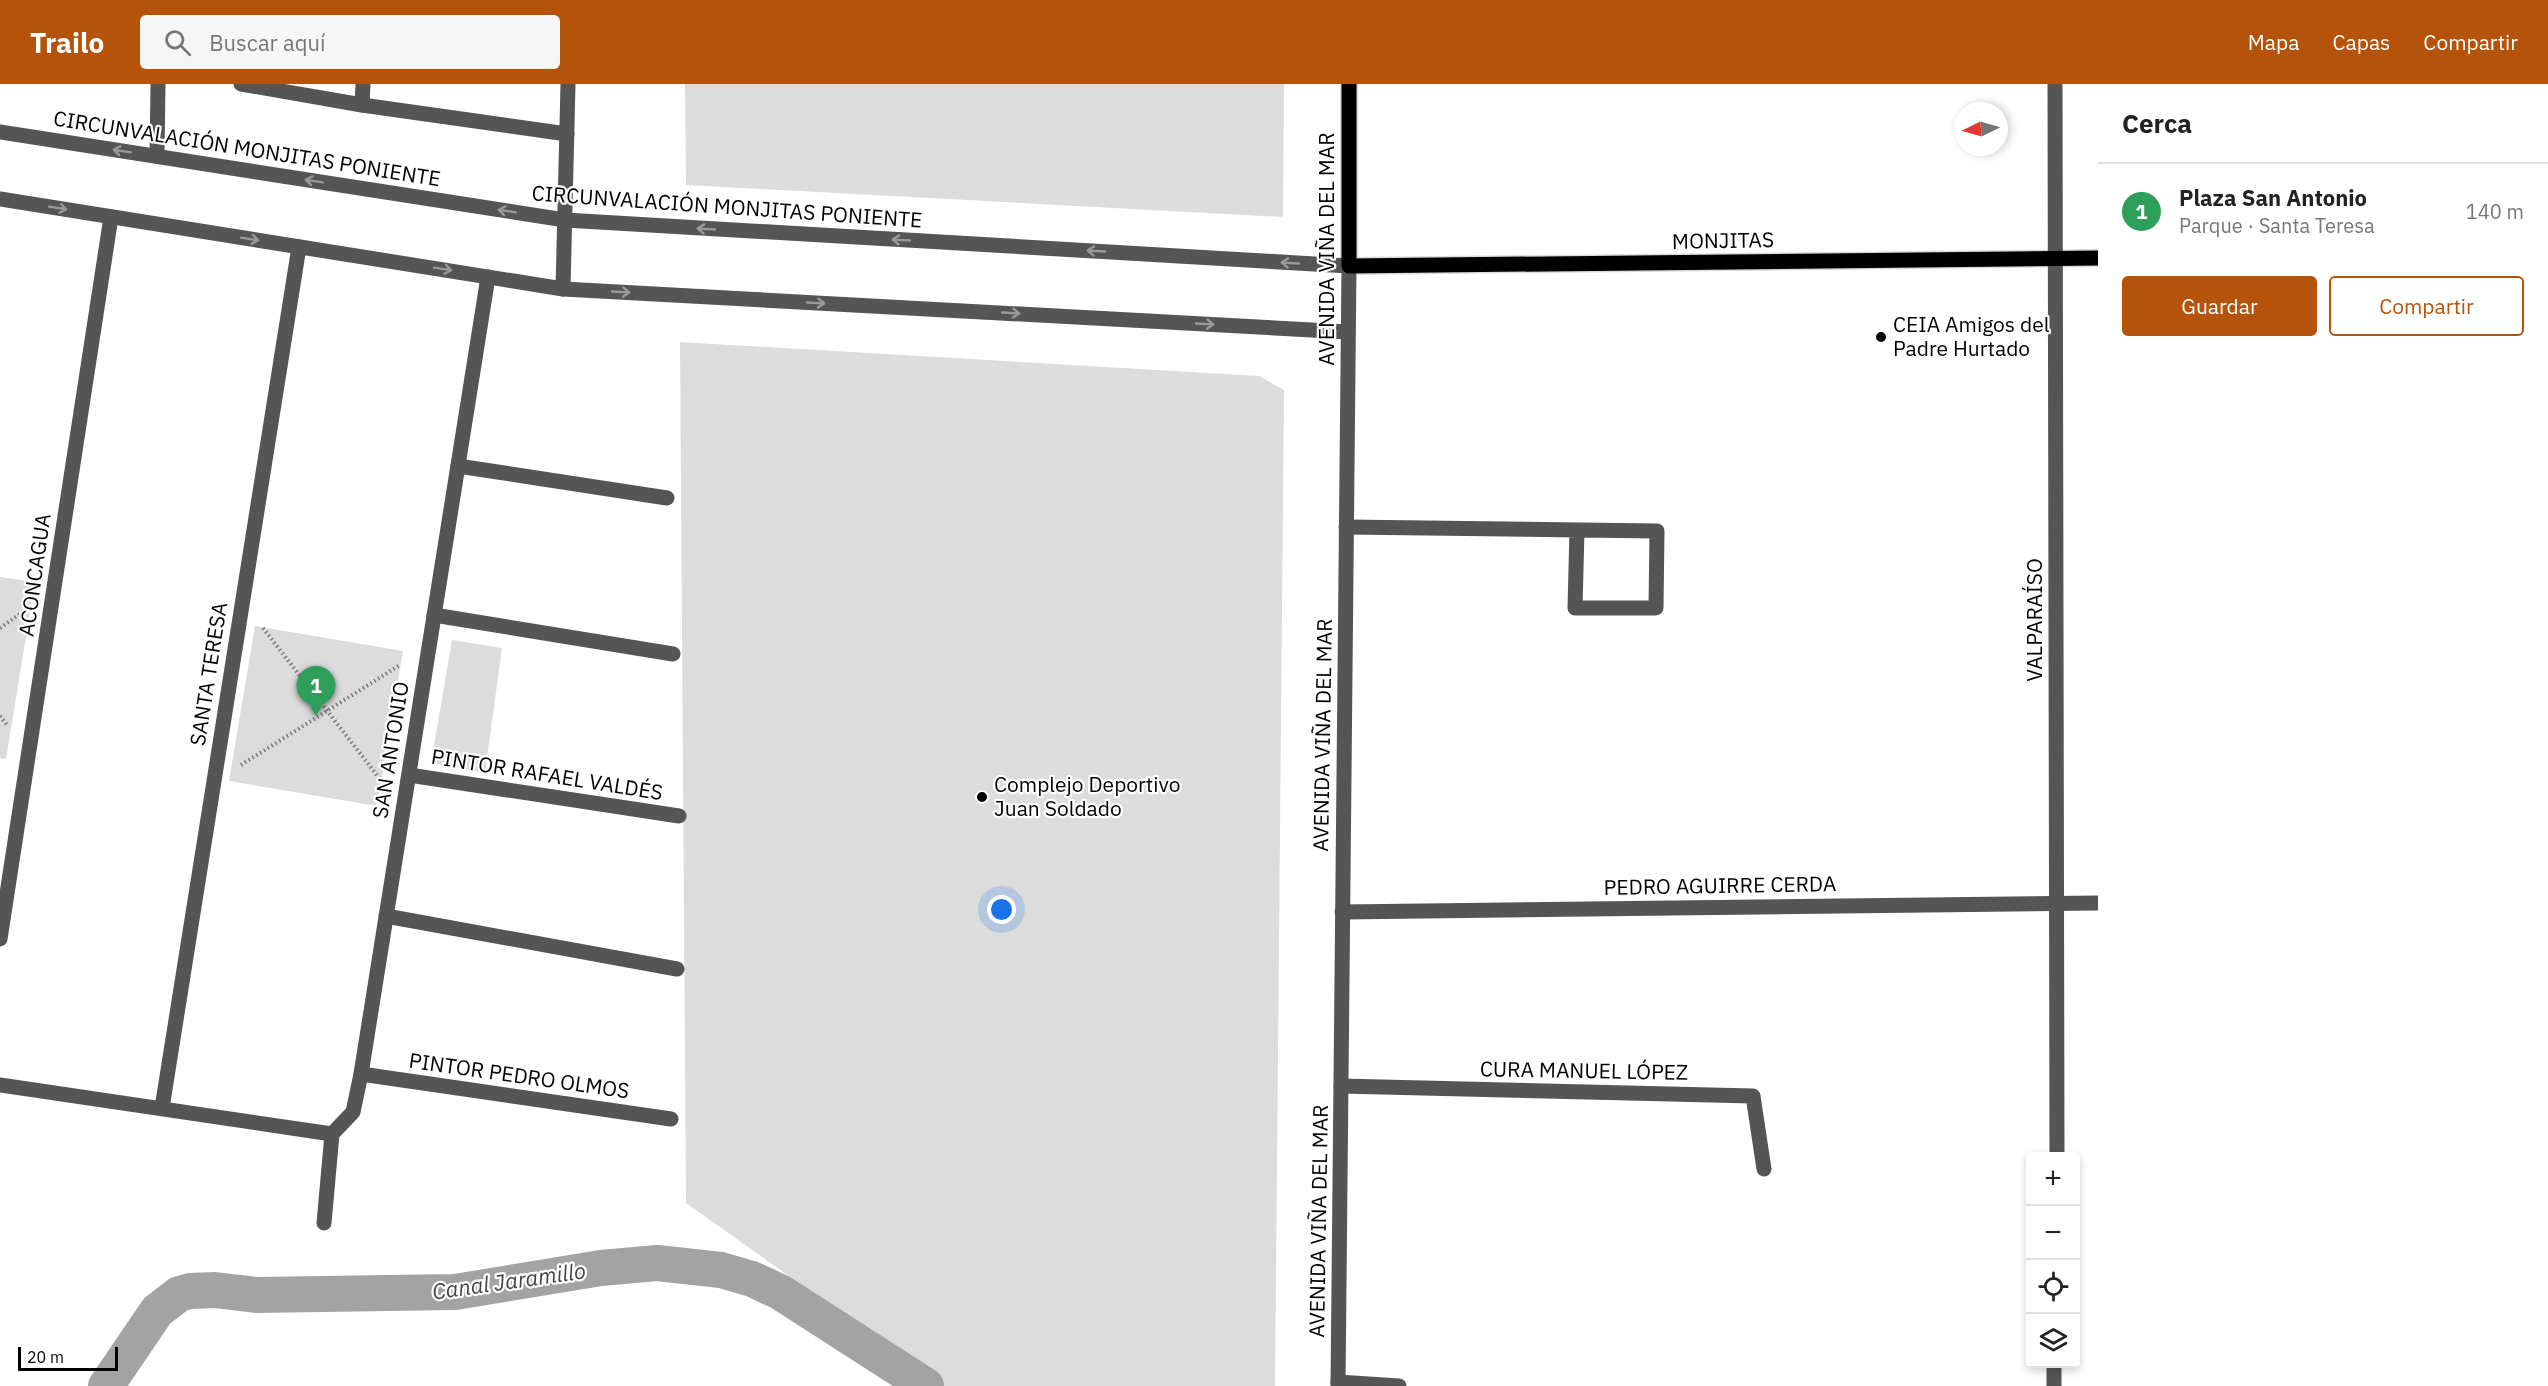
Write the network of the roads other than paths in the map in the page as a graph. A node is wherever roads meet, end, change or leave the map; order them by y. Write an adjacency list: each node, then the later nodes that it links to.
1 (158, 84): 10 (street)
2 (241, 84): 7 (street)
3 (363, 84): 7 (street)
4 (568, 84): 9 (street)
5 (1349, 84): 17 (main road, AVENIDA VIÑA DEL MAR)
6 (2055, 84): 15 (street, VALPARAÍSO)
7 (362, 105): 9 (street)
8 (0, 132): 10 (street, CIRCUNVALACIÓN MONJITAS PONIENTE, one-way to 8)
9 (567, 134): 13 (street)
10 (157, 156): 13 (street, CIRCUNVALACIÓN MONJITAS PONIENTE, one-way to 10)
11 (0, 199): 12 (street, one-way to 12)
12 (111, 217): 14 (street, one-way to 14); 33 (street, ACONCAGUA)
13 (565, 220): 17 (street, CIRCUNVALACIÓN MONJITAS PONIENTE, one-way to 13); 19 (street)
14 (299, 247): 18 (street, one-way to 18); 38 (street, SANTA TERESA)
15 (2054, 258): 16 (main road, MONJITAS); 17 (main road, MONJITAS); 29 (street, VALPARAÍSO)
16 (2098, 258)
17 (1349, 266): 20 (street, AVENIDA VIÑA DEL MAR)
18 (488, 276): 19 (street); 21 (street, SAN ANTONIO)
19 (563, 289): 20 (street, one-way to 20)
20 (1348, 332): 23 (street, AVENIDA VIÑA DEL MAR)
21 (458, 466): 22 (street); 25 (street, SAN ANTONIO)
22 (667, 498)
23 (1346, 527): 24 (street); 31 (street, AVENIDA VIÑA DEL MAR)
24 (1577, 530): 24 (street)
25 (434, 615): 26 (street); 27 (street, SAN ANTONIO)
26 (673, 654)
27 (409, 775): 28 (street, PINTOR RAFAEL VALDÉS); 32 (street, SAN ANTONIO)
28 (679, 816)
29 (2057, 903): 30 (street, PEDRO AGUIRRE CERDA); 31 (street, PEDRO AGUIRRE CERDA); 41 (street, VALPARAÍSO)
30 (2098, 903)
31 (1342, 912): 37 (street, AVENIDA VIÑA DEL MAR)
32 (386, 916): 34 (street); 35 (street, SAN ANTONIO)
33 (0, 939)
34 (677, 969)
35 (361, 1074): 39 (street, PINTOR PEDRO OLMOS); 40 (street, SAN ANTONIO)
36 (0, 1085): 38 (street)
37 (1341, 1086): 42 (street, CURA MANUEL LÓPEZ); 45 (street, AVENIDA VIÑA DEL MAR)
38 (162, 1108): 40 (street)
39 (671, 1119)
40 (332, 1134): 43 (street)
41 (2057, 1152)
42 (1764, 1169)
43 (324, 1223)
44 (2054, 1368): 47 (street)
45 (1338, 1384): 46 (street)
46 (1399, 1386)
47 (2054, 1386)

